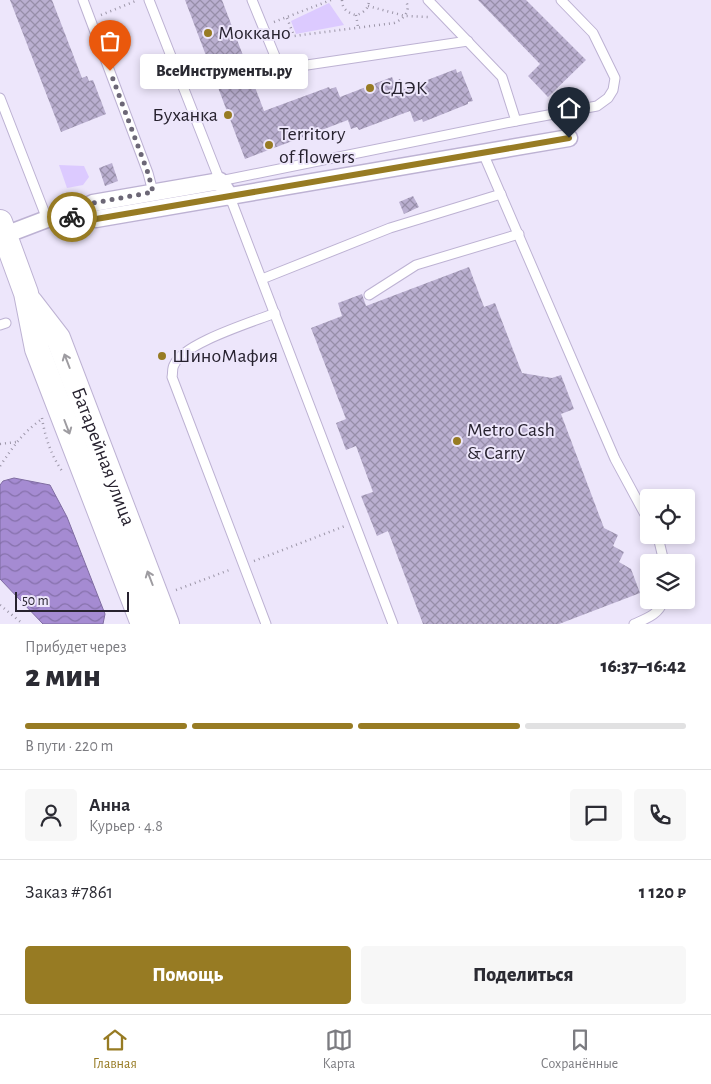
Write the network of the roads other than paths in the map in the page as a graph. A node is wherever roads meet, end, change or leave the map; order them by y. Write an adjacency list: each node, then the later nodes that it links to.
1 (83, 0): 12 (lane)
2 (149, 0): 11 (lane)
3 (252, 0): 6 (lane)
4 (428, 0): 6 (lane)
5 (561, 0): 8 (lane)
6 (468, 41): 8 (lane)
7 (0, 98): 15 (lane)
8 (516, 121): 11 (lane)
9 (569, 138): 10 (street)
10 (483, 153): 13 (lane); 14 (street)
11 (220, 181): 12 (street); 14 (street)
12 (153, 192): 15 (street)
13 (502, 194): 17 (lane); 18 (lane)
14 (230, 197): 15 (street); 18 (lane)
15 (55, 218): 16 (street)
16 (2, 228): 20 (main road, Батарейная улица)
17 (519, 234): 19 (lane); 22 (lane)
18 (262, 279): 21 (lane)
19 (369, 295)
20 (26, 298): 24 (main road, Батарейная улица, one-way to 24); 25 (main road, Батарейная улица, one-way to 20)
21 (275, 313): 26 (lane); 27 (lane)
22 (640, 505)
23 (660, 609): 28 (lane)
24 (143, 624)
25 (167, 624)
26 (266, 624)
27 (393, 624)
28 (634, 624)

